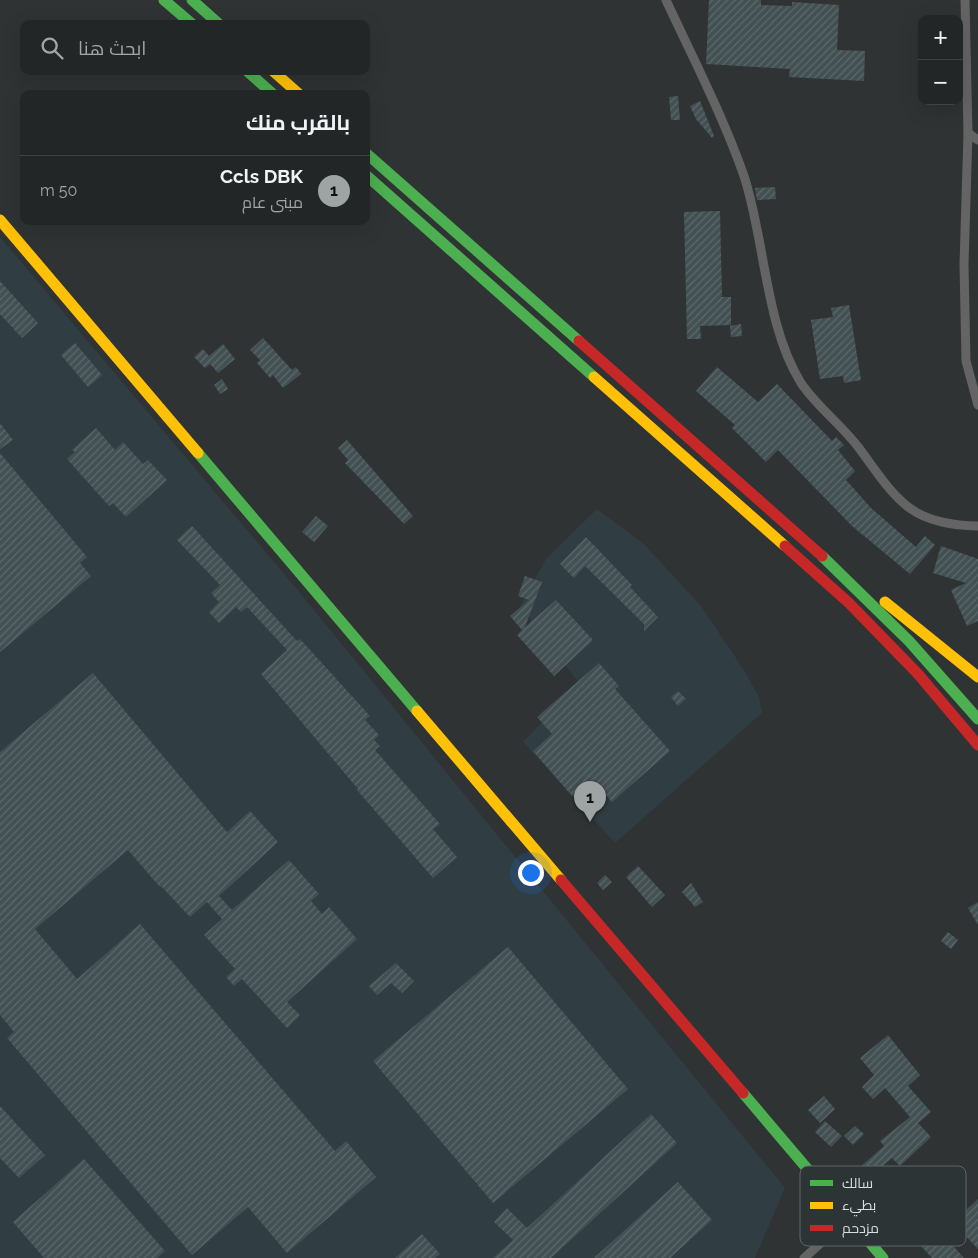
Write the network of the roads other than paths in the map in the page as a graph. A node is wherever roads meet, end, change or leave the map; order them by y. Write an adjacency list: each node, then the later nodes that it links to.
1 (164, 0): 5 (main road)
2 (192, 0): 6 (main road)
3 (666, 0): 17 (street)
4 (965, 0): 11 (street)
5 (187, 20)
6 (214, 20)
7 (252, 75): 9 (main road)
8 (278, 75): 10 (main road)
9 (268, 90)
10 (294, 90)
11 (968, 133): 12 (street); 16 (street)
12 (978, 140)
13 (370, 157): 18 (main road)
14 (370, 179): 21 (main road)
15 (0, 220): 22 (main road)
16 (978, 405)
17 (978, 526)
18 (842, 576): 19 (main road); 20 (main road)
19 (978, 677)
20 (978, 718)
21 (978, 745)
22 (805, 1166)
23 (818, 1246): 25 (street)
24 (873, 1246): 26 (main road)
25 (804, 1258)
26 (883, 1258)

